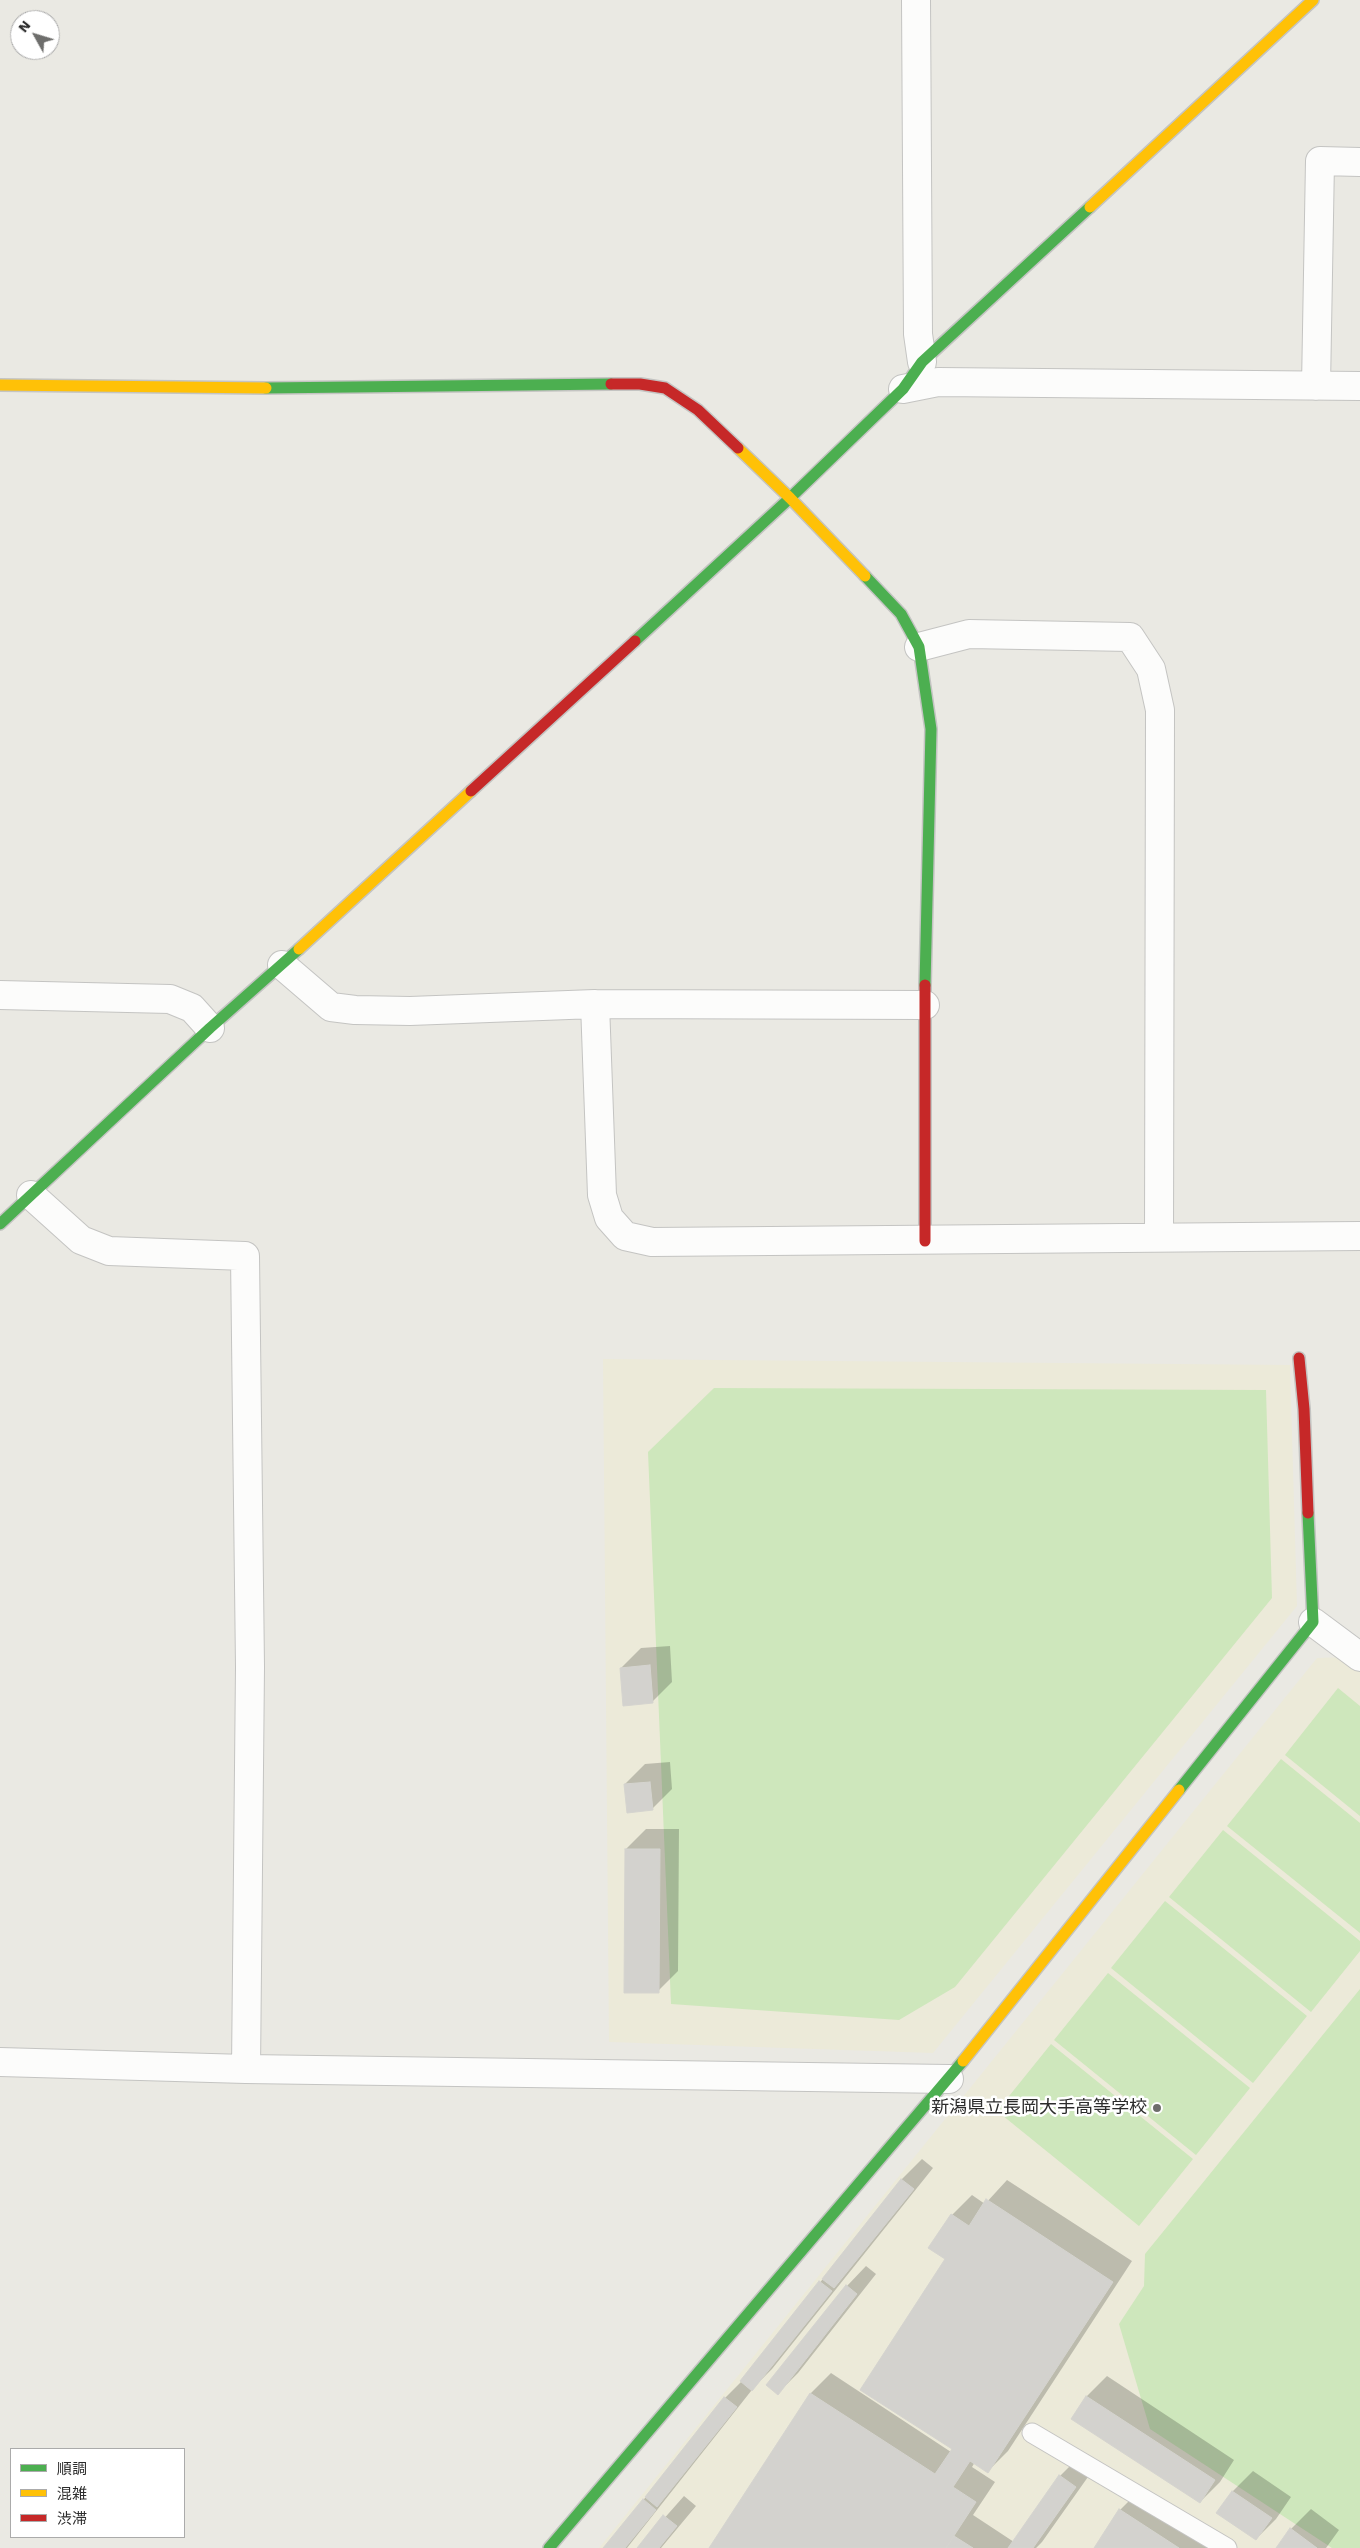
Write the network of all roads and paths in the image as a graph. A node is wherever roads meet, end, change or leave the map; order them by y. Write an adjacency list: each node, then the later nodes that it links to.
1 (916, 0): 4 (street)
2 (1313, 0): 4 (street)
3 (1360, 162): 6 (street)
4 (922, 362): 8 (street)
5 (0, 385): 9 (street)
6 (1316, 386): 7 (street); 8 (street)
7 (1360, 386)
8 (903, 389): 9 (street)
9 (790, 498): 10 (street); 11 (street)
10 (919, 647): 14 (street); 19 (street)
11 (282, 965): 13 (street); 15 (street)
12 (0, 995): 15 (street)
13 (595, 1004): 14 (street); 20 (street)
14 (925, 1005): 20 (street)
15 (210, 1028): 16 (street)
16 (31, 1195): 17 (street); 25 (street)
17 (0, 1224)
18 (1360, 1236): 19 (street)
19 (1159, 1237): 20 (street)
20 (925, 1241)
21 (1299, 1358): 22 (street)
22 (1313, 1622): 23 (street); 26 (street)
23 (1360, 1657)
24 (0, 2062): 25 (street)
25 (246, 2069): 26 (street)
26 (949, 2079): 28 (street)
27 (1032, 2433): 29 (lane)
28 (549, 2548)
29 (1227, 2548)

